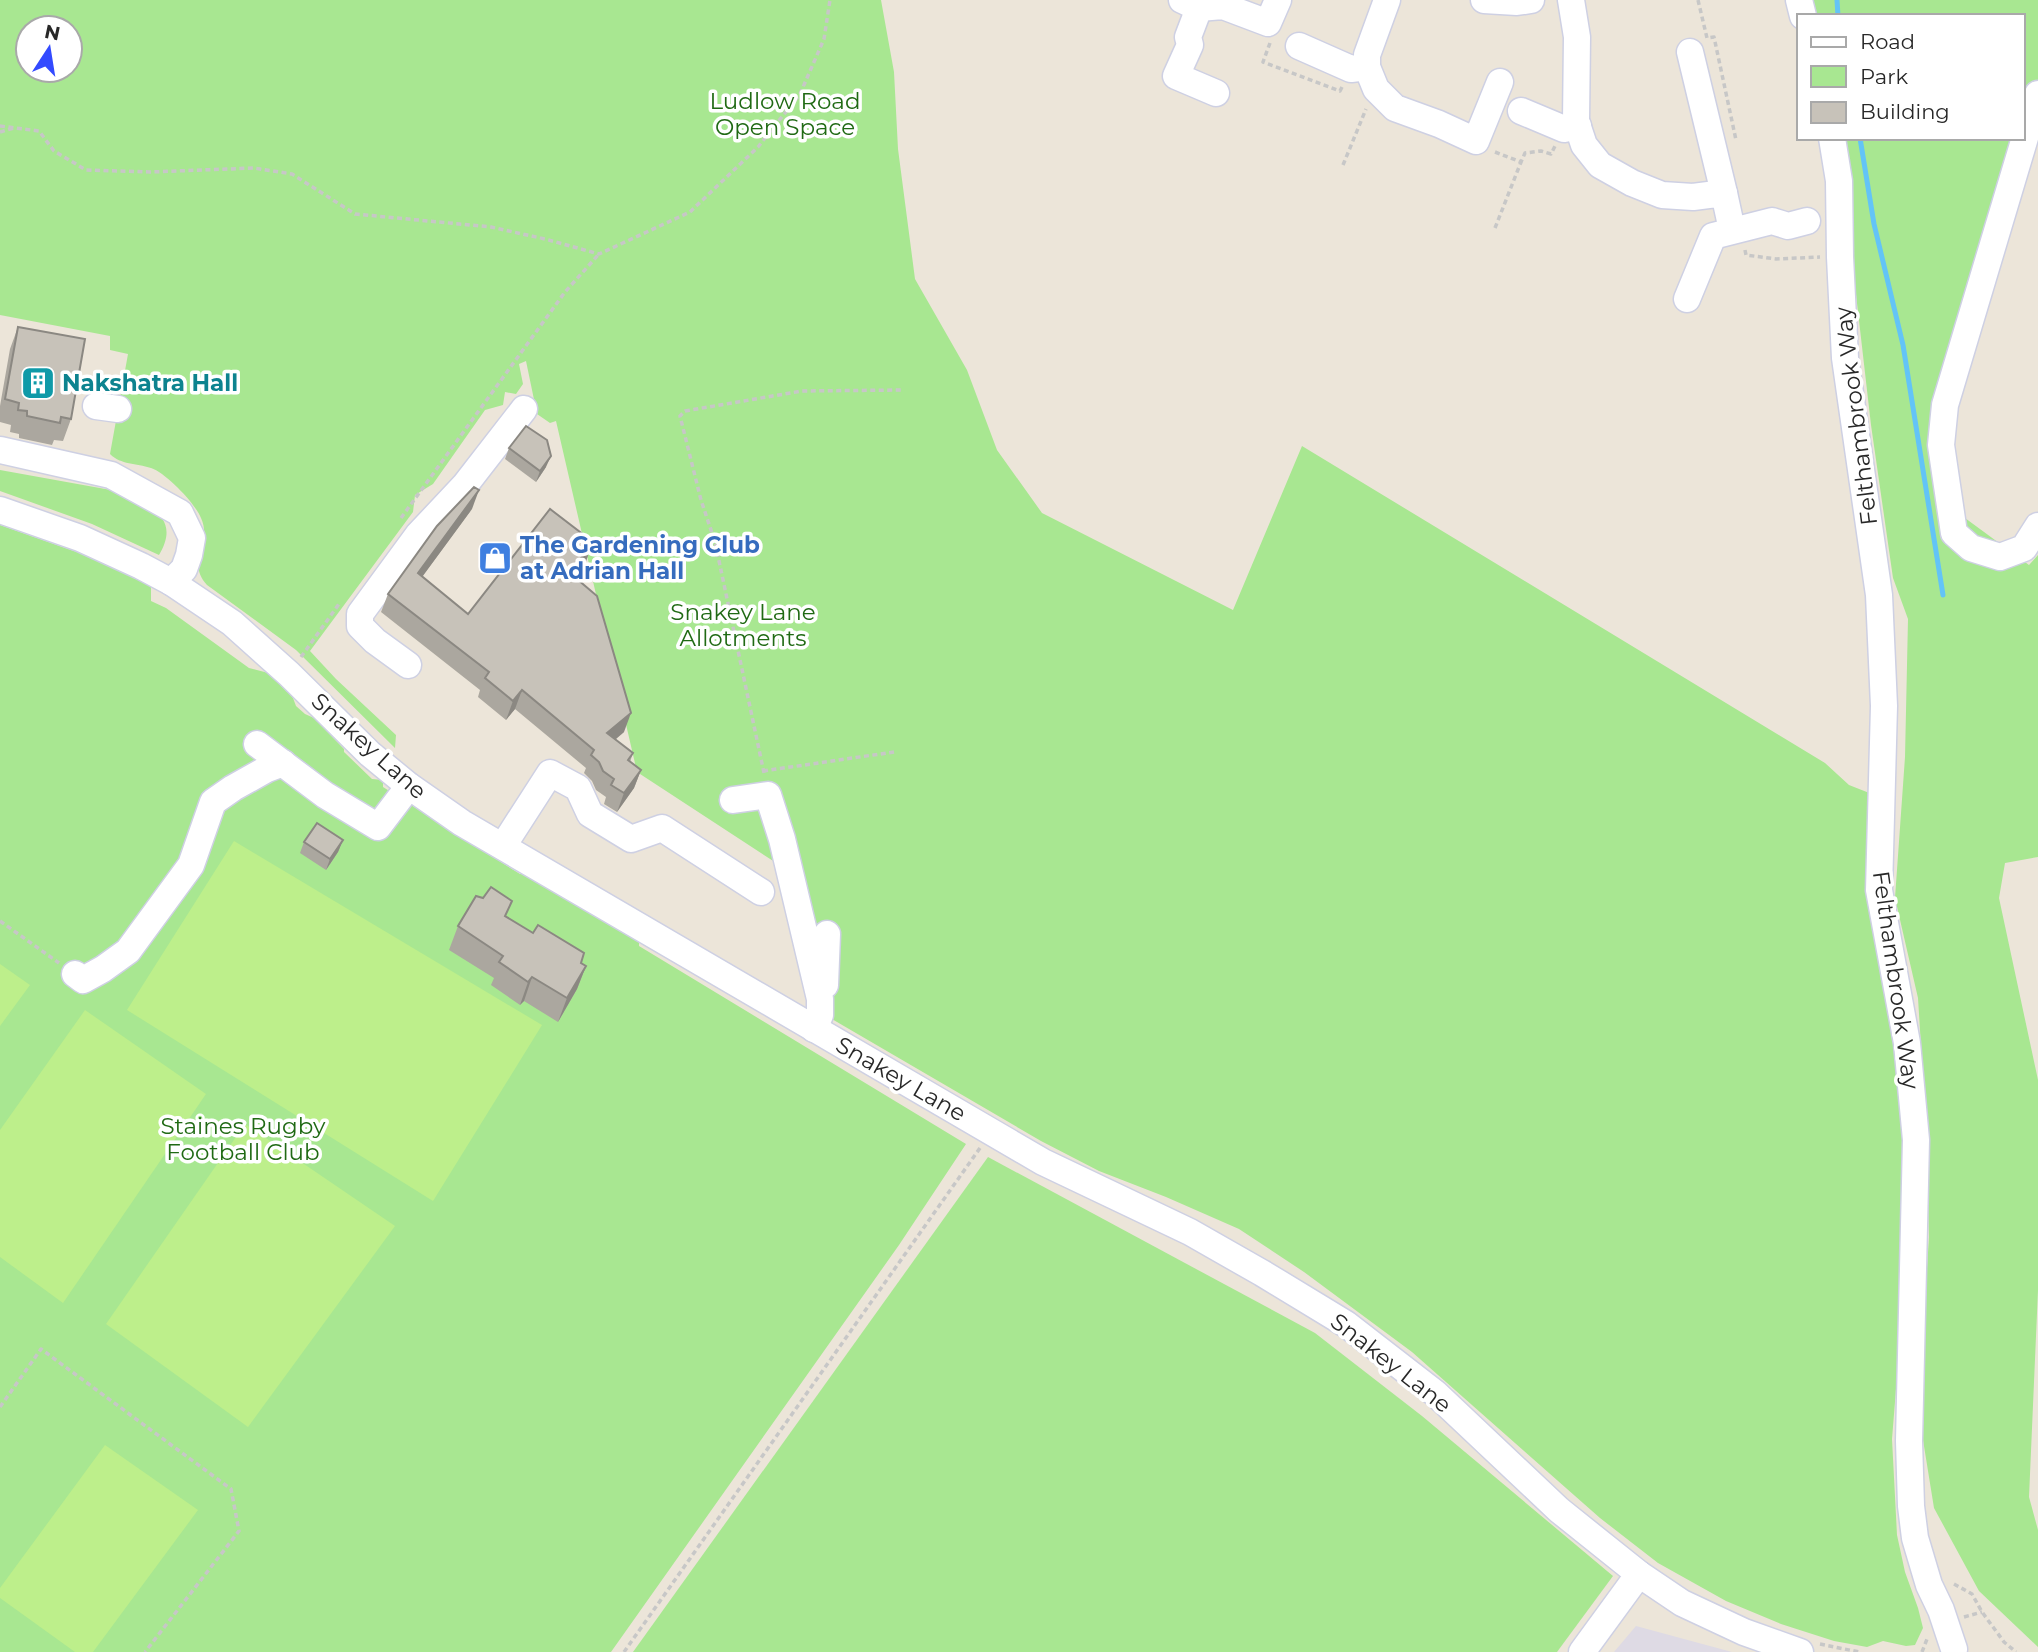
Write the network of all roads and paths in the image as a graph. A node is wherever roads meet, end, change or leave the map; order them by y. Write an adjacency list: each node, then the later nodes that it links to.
1 (830, 0): 27 (path)
2 (1278, 0): 7 (street)
3 (1387, 0): 10 (street)
4 (1485, 0): 5 (street)
5 (1531, 0)
6 (1571, 0): 17 (street)
7 (1191, 4): 12 (street)
8 (1299, 46): 10 (street)
9 (1690, 52): 23 (street)
10 (1372, 78): 20 (street); 22 (path)
11 (1500, 82): 20 (street)
12 (1216, 93)
13 (2038, 94): 35 (street)
14 (1521, 111): 17 (street)
15 (0, 126): 16 (path)
16 (16, 127): 18 (path); 27 (path)
17 (1571, 128): 21 (path); 23 (street)
18 (0, 132)
19 (1832, 140): 28 (street, Felthambrook Way)
20 (1476, 141): 21 (path)
21 (1521, 162): 25 (path)
22 (1343, 165)
23 (1724, 193): 26 (street)
24 (1807, 221): 26 (street)
25 (1495, 228)
26 (1736, 230): 28 (path); 29 (street)
27 (599, 254): 34 (path)
28 (1840, 257): 55 (street, Felthambrook Way)
29 (1688, 299)
30 (901, 390): 43 (path)
31 (524, 409): 39 (street)
32 (0, 450): 36 (street)
33 (0, 510): 36 (street, Snakey Lane)
34 (397, 524)
35 (2038, 526)
36 (171, 582): 44 (street, Snakey Lane)
37 (342, 601): 38 (path)
38 (302, 655)
39 (408, 666)
40 (257, 744): 42 (street)
41 (894, 752): 43 (path)
42 (284, 763): 44 (street); 50 (street)
43 (766, 783): 45 (street); 51 (street)
44 (409, 786): 46 (street, Snakey Lane)
45 (733, 800)
46 (503, 846): 47 (street); 52 (street, Snakey Lane)
47 (761, 892)
48 (0, 921): 50 (path)
49 (827, 934): 51 (street)
50 (75, 974)
51 (820, 999): 52 (street)
52 (814, 1029): 53 (street, Snakey Lane)
53 (992, 1132): 56 (street, Snakey Lane); 61 (path)
54 (0, 1407): 60 (path)
55 (1926, 1573): 57 (path); 59 (street, Felthambrook Way)
56 (1639, 1574): 62 (street); 63 (street, Snakey Lane)
57 (1982, 1612): 58 (path); 64 (path)
58 (1959, 1618)
59 (1960, 1651)
60 (145, 1652)
61 (624, 1652)
62 (1582, 1652)
63 (1800, 1652)
64 (2016, 1652)

